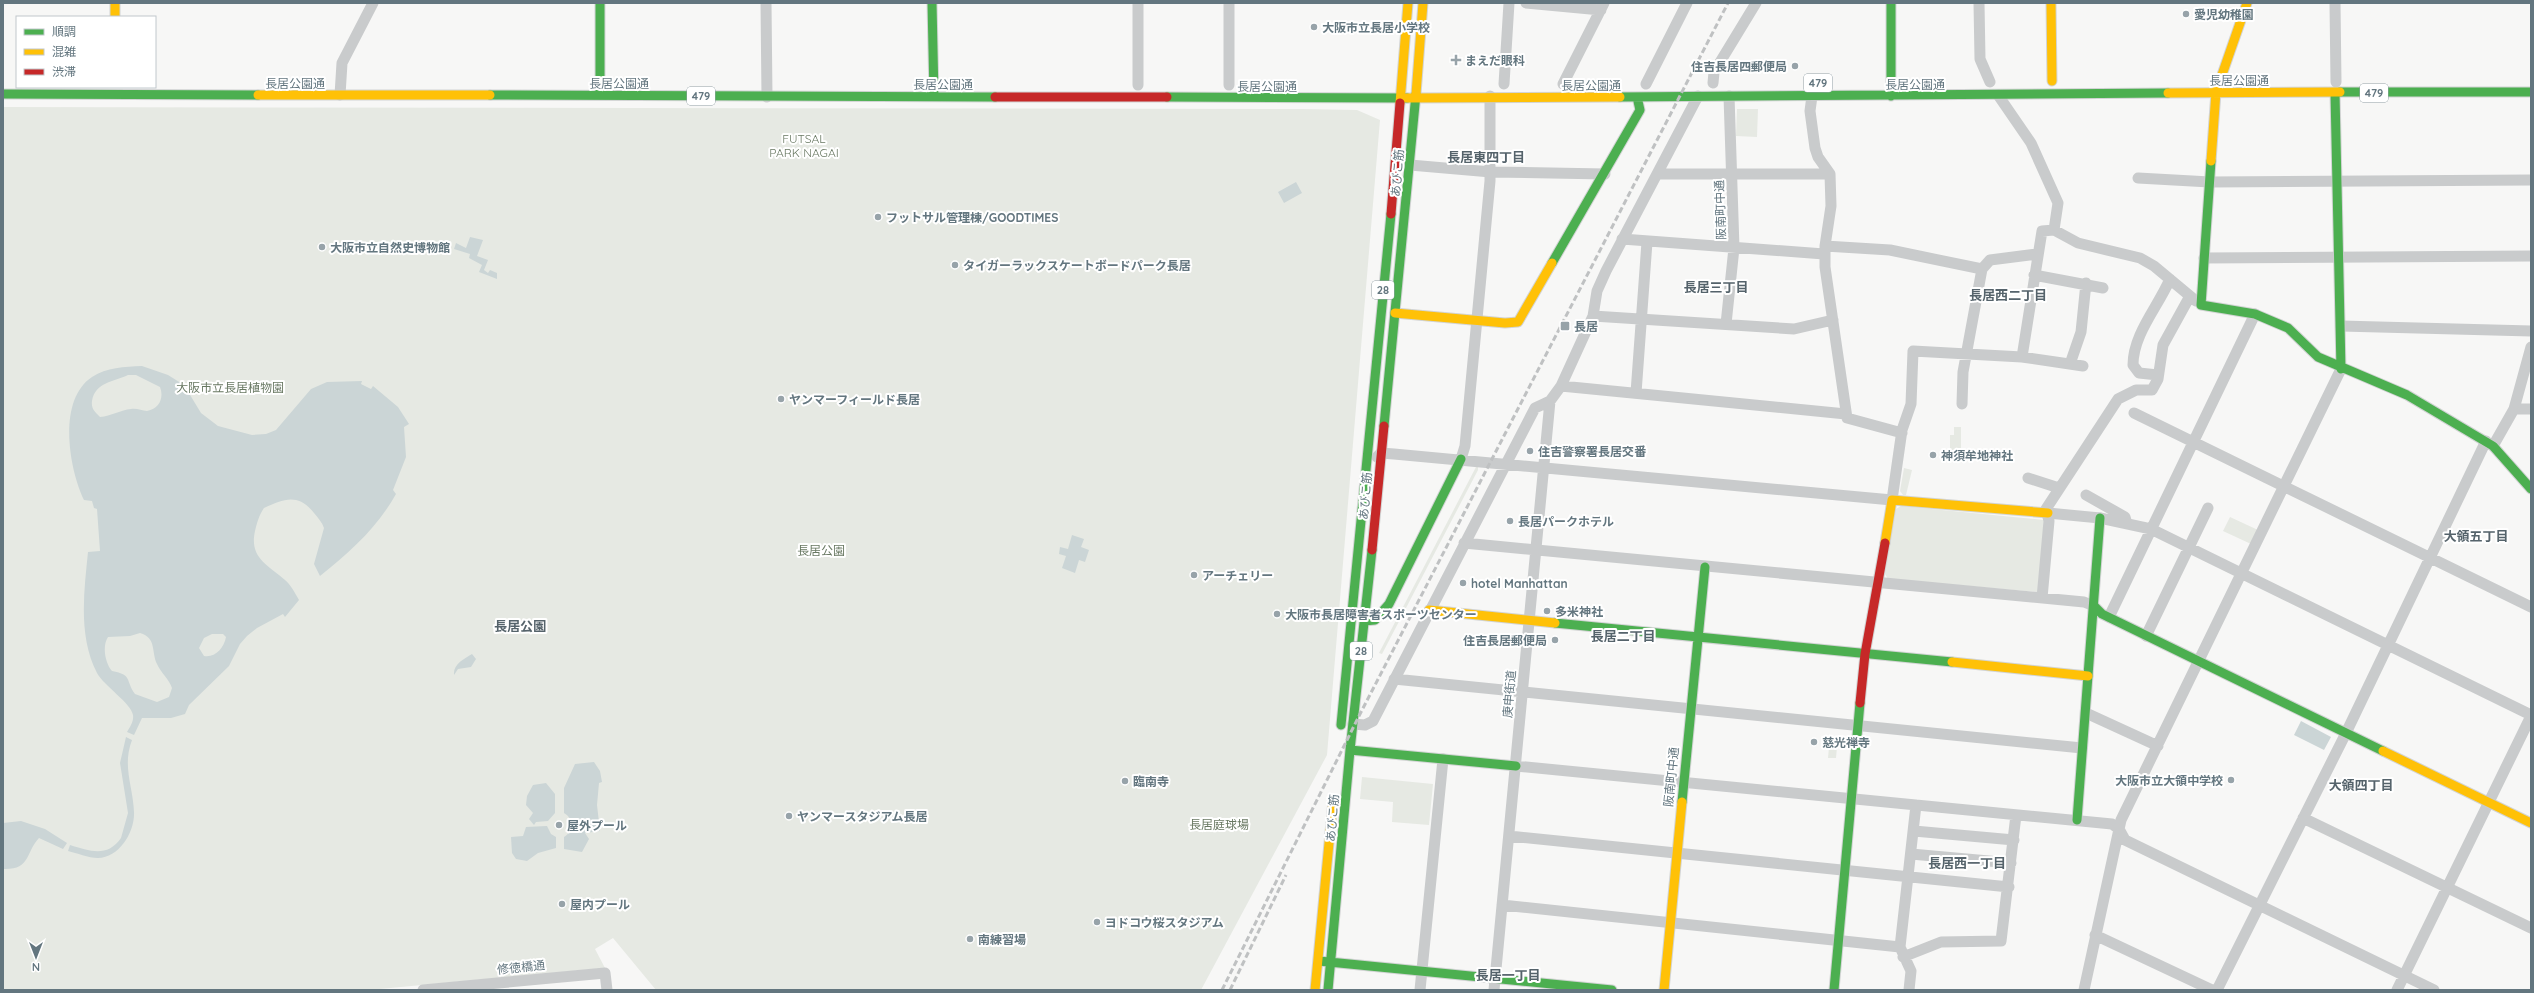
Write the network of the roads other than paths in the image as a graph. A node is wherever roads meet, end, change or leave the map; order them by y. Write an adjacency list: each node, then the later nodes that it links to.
1 (115, 3): 20 (main road)
2 (373, 3): 52 (street)
3 (600, 3): 33 (main road)
4 (766, 3): 28 (street)
5 (932, 3): 42 (main road)
6 (1138, 3): 44 (street)
7 (1229, 3): 45 (street)
8 (1408, 3): 46 (main road, あびこ筋 / 28)
9 (1423, 3): 34 (main road, あびこ筋 / 28)
10 (1509, 3): 36 (street)
11 (1526, 3): 19 (street)
12 (1687, 3): 39 (street)
13 (1756, 3): 29 (street)
14 (1891, 3): 30 (main road)
15 (1979, 3): 23 (street)
16 (2051, 3): 21 (main road)
17 (2246, 3): 25 (main road)
18 (2335, 3): 47 (street)
19 (1602, 7): 37 (street)
20 (115, 16)
21 (2052, 81)
22 (1976, 82): 23 (main road)
23 (1994, 82)
24 (2208, 82): 25 (main road, 長居公園通)
25 (2219, 82): 26 (main road, 長居公園通); 49 (main road)
26 (2234, 82)
27 (754, 83): 28 (main road)
28 (770, 83): 61 (street)
29 (1713, 83)
30 (1887, 83): 31 (main road, 長居公園通); 60 (main road)
31 (1902, 83)
32 (589, 84): 33 (main road, 長居公園通)
33 (604, 84): 53 (main road)
34 (1416, 84): 35 (main road); 46 (main road); 62 (main road, あびこ筋 / 28)
35 (1429, 84)
36 (1504, 84)
37 (1563, 84)
38 (1634, 84): 39 (main road, 長居公園通)
39 (1646, 84): 40 (main road, 長居公園通)
40 (1661, 84)
41 (921, 85): 42 (main road, 長居公園通)
42 (933, 85): 43 (main road, 長居公園通); 55 (main road)
43 (944, 85)
44 (1138, 85)
45 (1229, 85)
46 (1398, 85): 64 (main road, あびこ筋 / 28)
47 (2336, 85): 49 (main road, 長居公園通 / 479); 50 (main road, 長居公園通 / 479); 73 (main road)
48 (115, 90): 51 (main road, 長居公園通 / 479); 52 (main road, 長居公園通 / 479)
49 (2216, 92): 54 (main road, 長居公園通 / 479); 74 (main road)
50 (2531, 92)
51 (3, 94)
52 (340, 95): 53 (main road, 長居公園通 / 479)
53 (600, 95): 61 (main road, 長居公園通 / 479)
54 (1998, 95): 60 (main road, 長居公園通 / 479); 75 (street)
55 (934, 96): 61 (main road, 長居公園通 / 479); 64 (main road, 長居公園通 / 479)
56 (1490, 96): 62 (main road, 長居公園通 / 479); 63 (main road, 長居公園通 / 479); 66 (street)
57 (1698, 96): 58 (main road, 長居公園通 / 479); 63 (main road, 長居公園通 / 479); 68 (street)
58 (1729, 96): 59 (main road, 長居公園通 / 479); 70 (street, 阪南町中通)
59 (1812, 96): 60 (main road, 長居公園通 / 479); 69 (street)
60 (1891, 96)
61 (766, 97)
62 (1415, 97): 64 (main road, 長居公園通 / 479); 65 (main road, あびこ筋 / 28)
63 (1637, 97): 67 (main road)
64 (1400, 98): 121 (main road, あびこ筋 / 28)
65 (1410, 165): 66 (street); 91 (main road, あびこ筋 / 28)
66 (1491, 172): 67 (street); 94 (street)
67 (1605, 174): 94 (main road)
68 (1657, 174): 70 (street); 76 (street)
69 (1830, 174): 70 (street); 79 (street)
70 (1732, 175): 78 (street, 阪南町中通)
71 (2138, 178): 74 (street)
72 (2531, 180): 73 (street)
73 (2336, 181): 74 (street); 82 (main road)
74 (2210, 182): 83 (main road)
75 (2054, 230): 80 (street); 86 (street)
76 (1622, 239): 77 (street); 93 (street)
77 (1647, 242): 78 (street); 95 (street)
78 (1734, 248): 79 (street); 97 (street, 阪南町中通)
79 (1825, 250): 84 (street); 96 (street)
80 (2037, 254): 84 (street); 85 (street)
81 (2531, 256): 82 (street)
82 (2337, 257): 83 (street); 98 (main road)
83 (2204, 258): 90 (main road)
84 (1982, 268): 101 (street)
85 (2034, 275): 87 (street); 102 (street)
86 (2170, 279): 89 (street); 106 (street)
87 (2086, 283): 88 (street); 103 (street)
88 (2103, 288)
89 (2190, 296): 90 (street); 106 (street)
90 (2201, 305): 92 (main road)
91 (1395, 313): 94 (main road); 118 (main road, あびこ筋 / 28)
92 (2255, 314): 105 (main road); 116 (street)
93 (1593, 316): 95 (street); 107 (street)
94 (1477, 320): 119 (street)
95 (1642, 320): 97 (street); 108 (street)
96 (1833, 320): 97 (street); 114 (street)
97 (1726, 324)
98 (2341, 326): 99 (street); 105 (main road)
99 (2531, 331)
100 (2531, 347): 111 (street)
101 (1967, 354): 102 (street); 110 (street); 115 (street)
102 (2022, 357): 103 (street)
103 (2070, 364): 104 (street)
104 (2083, 366)
105 (2341, 369): 117 (main road); 124 (street)
106 (2158, 375): 125 (street)
107 (1561, 386): 108 (street); 109 (street)
108 (1636, 393): 114 (street)
109 (1550, 401): 120 (street); 122 (street, 庚申街道)
110 (1962, 404)
111 (2514, 409): 112 (street); 117 (street)
112 (2531, 409)
113 (2134, 413): 116 (street)
114 (1846, 414): 115 (street)
115 (1902, 434): 128 (street)
116 (2193, 442): 124 (street); 133 (street)
117 (2490, 444): 126 (main road); 137 (street)
118 (1381, 453): 119 (street); 121 (street); 146 (main road, あびこ筋 / 28)
119 (1461, 459): 120 (street); 146 (main road)
120 (1506, 464): 122 (street); 134 (street)
121 (1366, 467): 161 (main road, あびこ筋 / 28)
122 (1543, 467): 128 (street); 136 (street, 庚申街道)
123 (2028, 478): 125 (street)
124 (2284, 486): 137 (street); 139 (street)
125 (2059, 488): 130 (street)
126 (2531, 489)
127 (2086, 495): 132 (street)
128 (1892, 500): 130 (main road); 140 (main road)
129 (2208, 508): 135 (street)
130 (2048, 513): 131 (street); 141 (street)
131 (2100, 518): 132 (street); 142 (main road)
132 (2128, 524): 133 (street)
133 (2151, 529): 135 (street); 145 (street)
134 (1464, 543): 136 (street); 144 (street)
135 (2189, 548): 139 (street); 148 (street)
136 (1535, 551): 138 (street); 147 (street, 庚申街道)
137 (2429, 557): 143 (street); 150 (street)
138 (1704, 567): 140 (street); 149 (main road, 阪南町中通)
139 (2242, 574): 150 (street); 152 (street)
140 (1878, 582): 141 (street); 151 (main road)
141 (2042, 598): 142 (street)
142 (2094, 606): 145 (main road); 153 (main road)
143 (2531, 607)
144 (1429, 610): 147 (main road); 154 (street)
145 (2109, 617): 148 (main road)
146 (1364, 621): 159 (main road, あびこ筋 / 28)
147 (1529, 622): 149 (main road); 155 (street, 庚申街道)
148 (2146, 636): 152 (main road)
149 (1698, 638): 151 (main road); 156 (main road, 阪南町中通)
150 (2388, 645): 158 (street); 162 (street)
151 (1865, 654): 153 (main road); 160 (main road)
152 (2200, 662): 162 (main road); 163 (street)
153 (2088, 676): 157 (main road)
154 (1394, 679): 155 (street); 159 (street)
155 (1522, 693): 156 (street); 167 (street, 庚申街道)
156 (1691, 710): 160 (street); 168 (main road, 阪南町中通)
157 (2086, 713): 163 (street); 164 (main road)
158 (2531, 716): 171 (street)
159 (1353, 724): 165 (main road, あびこ筋 / 28)
160 (1858, 726): 164 (street); 170 (main road)
161 (1340, 732)
162 (2346, 733): 171 (main road); 174 (street)
163 (2158, 746): 177 (street)
164 (2082, 748): 175 (main road)
165 (1350, 750): 166 (main road); 196 (main road, あびこ筋 / 28)
166 (1443, 759): 167 (main road); 197 (street)
167 (1516, 766): 168 (street); 179 (street, 庚申街道)
168 (1684, 782): 170 (street); 181 (main road, 阪南町中通)
169 (1334, 794): 195 (main road, あびこ筋)
170 (1851, 798): 172 (street); 184 (main road)
171 (2489, 802): 176 (main road); 187 (street)
172 (1916, 805): 173 (street); 178 (street)
173 (2016, 814): 175 (street); 180 (street)
174 (2303, 818): 187 (street); 189 (street)
175 (2077, 820): 177 (street)
176 (2531, 823)
177 (2119, 829): 189 (street); 192 (street)
178 (1914, 831): 180 (street); 182 (street)
179 (1509, 836): 181 (street); 188 (street, 庚申街道)
180 (2014, 840): 183 (street)
181 (1677, 854): 184 (street); 190 (main road, 阪南町中通)
182 (1911, 854): 183 (street); 185 (street)
183 (2012, 863): 186 (street)
184 (1845, 870): 185 (street); 193 (main road)
185 (1908, 876): 186 (street); 194 (street)
186 (2009, 887): 194 (street)
187 (2448, 887): 191 (street); 198 (street)
188 (1502, 905): 190 (street); 199 (street, 庚申街道)
189 (2259, 906): 198 (street); 213 (street)
190 (1671, 924): 193 (street); 208 (main road, 阪南町中通)
191 (2531, 928)
192 (2095, 935): 211 (street); 212 (street)
193 (1838, 940): 194 (street); 209 (main road)
194 (1901, 952): 210 (street)
195 (1318, 961): 196 (main road); 203 (main road, あびこ筋)
196 (1331, 962): 197 (main road); 204 (main road, あびこ筋 / 28)
197 (1422, 970): 199 (main road); 205 (street)
198 (2405, 975): 214 (street); 215 (street)
199 (1495, 978): 206 (street, 庚申街道); 207 (main road)
200 (460, 988): 201 (street, 修徳橋通); 202 (street, 修徳橋通)
201 (422, 990)
202 (607, 990)
203 (1315, 990)
204 (1328, 990)
205 (1420, 990)
206 (1494, 990)
207 (1612, 990)
208 (1664, 990)
209 (1834, 990)
210 (1909, 990)
211 (2084, 990)
212 (2212, 990)
213 (2217, 990)
214 (2397, 990)
215 (2434, 990)

